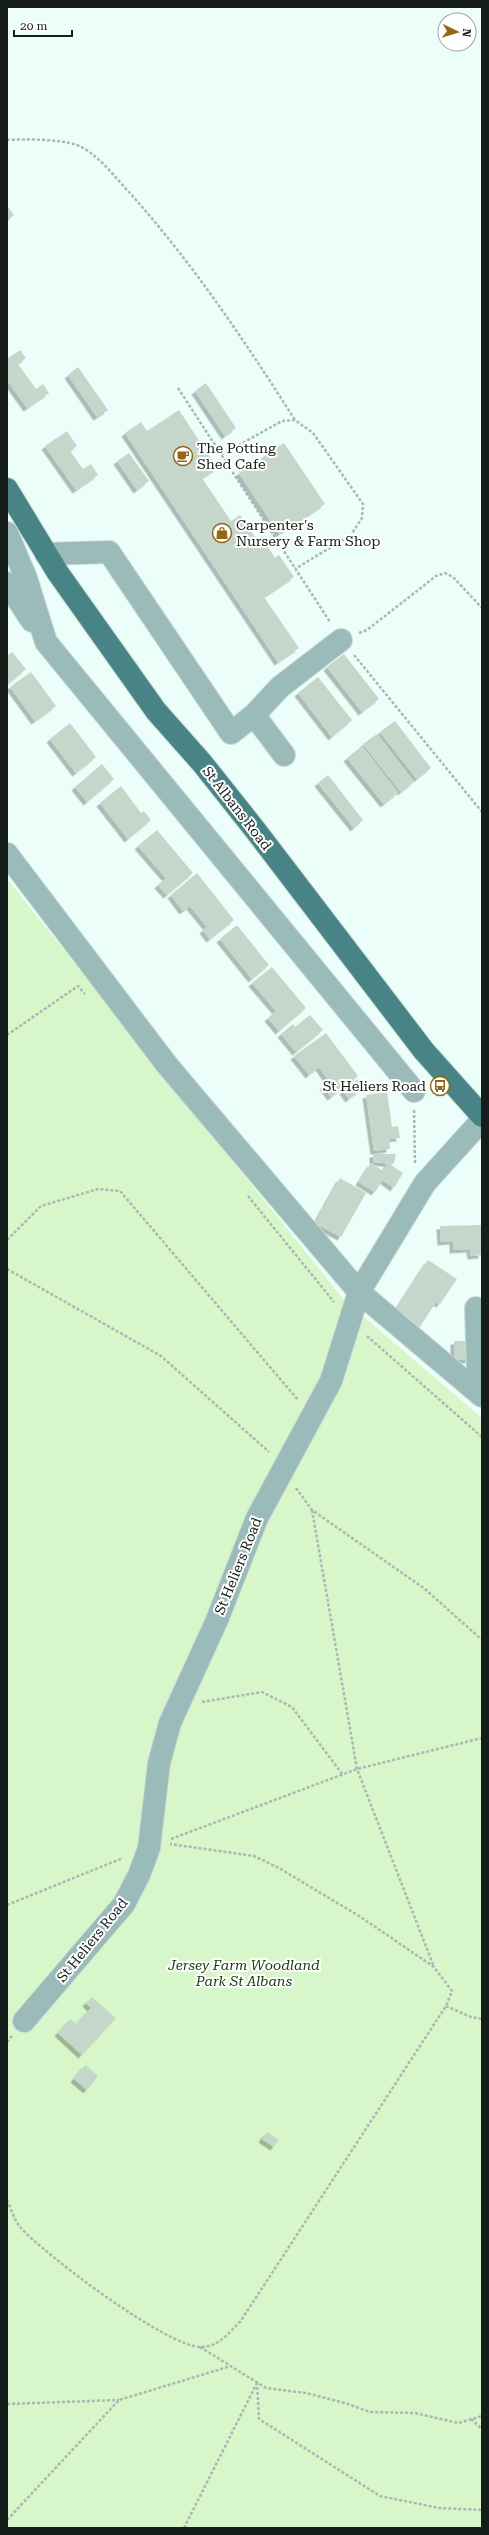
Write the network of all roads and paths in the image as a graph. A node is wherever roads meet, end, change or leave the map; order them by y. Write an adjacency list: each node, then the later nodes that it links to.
1 (7, 140): 3 (path)
2 (178, 388): 4 (path)
3 (294, 420): 4 (path); 8 (path)
4 (221, 455): 8 (path)
5 (7, 489): 7 (main road, St Albans Road)
6 (7, 533): 12 (street)
7 (46, 554): 13 (street); 20 (main road, St Albans Road)
8 (295, 568): 11 (path)
9 (7, 583): 12 (street)
10 (482, 608): 11 (path)
11 (341, 640): 13 (street); 15 (path)
12 (46, 642): 19 (street)
13 (254, 715): 14 (street)
14 (284, 755)
15 (482, 812)
16 (7, 854): 26 (street)
17 (88, 997): 18 (path)
18 (7, 1035)
19 (414, 1091): 22 (path)
20 (482, 1116)
21 (482, 1120): 22 (street, St Heliers Road)
22 (425, 1183): 26 (street, St Heliers Road)
23 (244, 1191): 28 (path)
24 (7, 1240): 30 (path)
25 (7, 1269): 32 (path)
26 (359, 1292): 28 (street, St Heliers Road); 29 (street)
27 (476, 1308): 29 (street)
28 (350, 1321): 30 (street, St Heliers Road); 31 (path)
29 (476, 1391)
30 (317, 1409): 32 (street, St Heliers Road)
31 (482, 1437)
32 (282, 1469): 33 (path); 35 (street, St Heliers Road)
33 (312, 1510): 34 (path); 37 (path)
34 (482, 1640)
35 (178, 1706): 38 (path); 39 (street, St Heliers Road)
36 (482, 1738): 37 (path)
37 (358, 1769): 38 (path); 41 (path)
38 (343, 1774): 39 (path)
39 (148, 1848): 40 (path); 41 (path); 44 (street, St Heliers Road)
40 (7, 1905)
41 (434, 1967): 42 (path)
42 (446, 2006): 43 (path); 46 (path)
43 (482, 2019)
44 (24, 2021)
45 (7, 2200): 46 (path)
46 (200, 2347): 47 (path)
47 (232, 2366): 48 (path); 49 (path)
48 (257, 2382): 52 (path); 54 (path); 56 (path)
49 (119, 2400): 50 (path); 55 (path)
50 (7, 2404)
51 (482, 2416): 52 (path)
52 (470, 2419): 53 (path)
53 (482, 2429)
54 (482, 2510)
55 (7, 2520)
56 (184, 2528)

